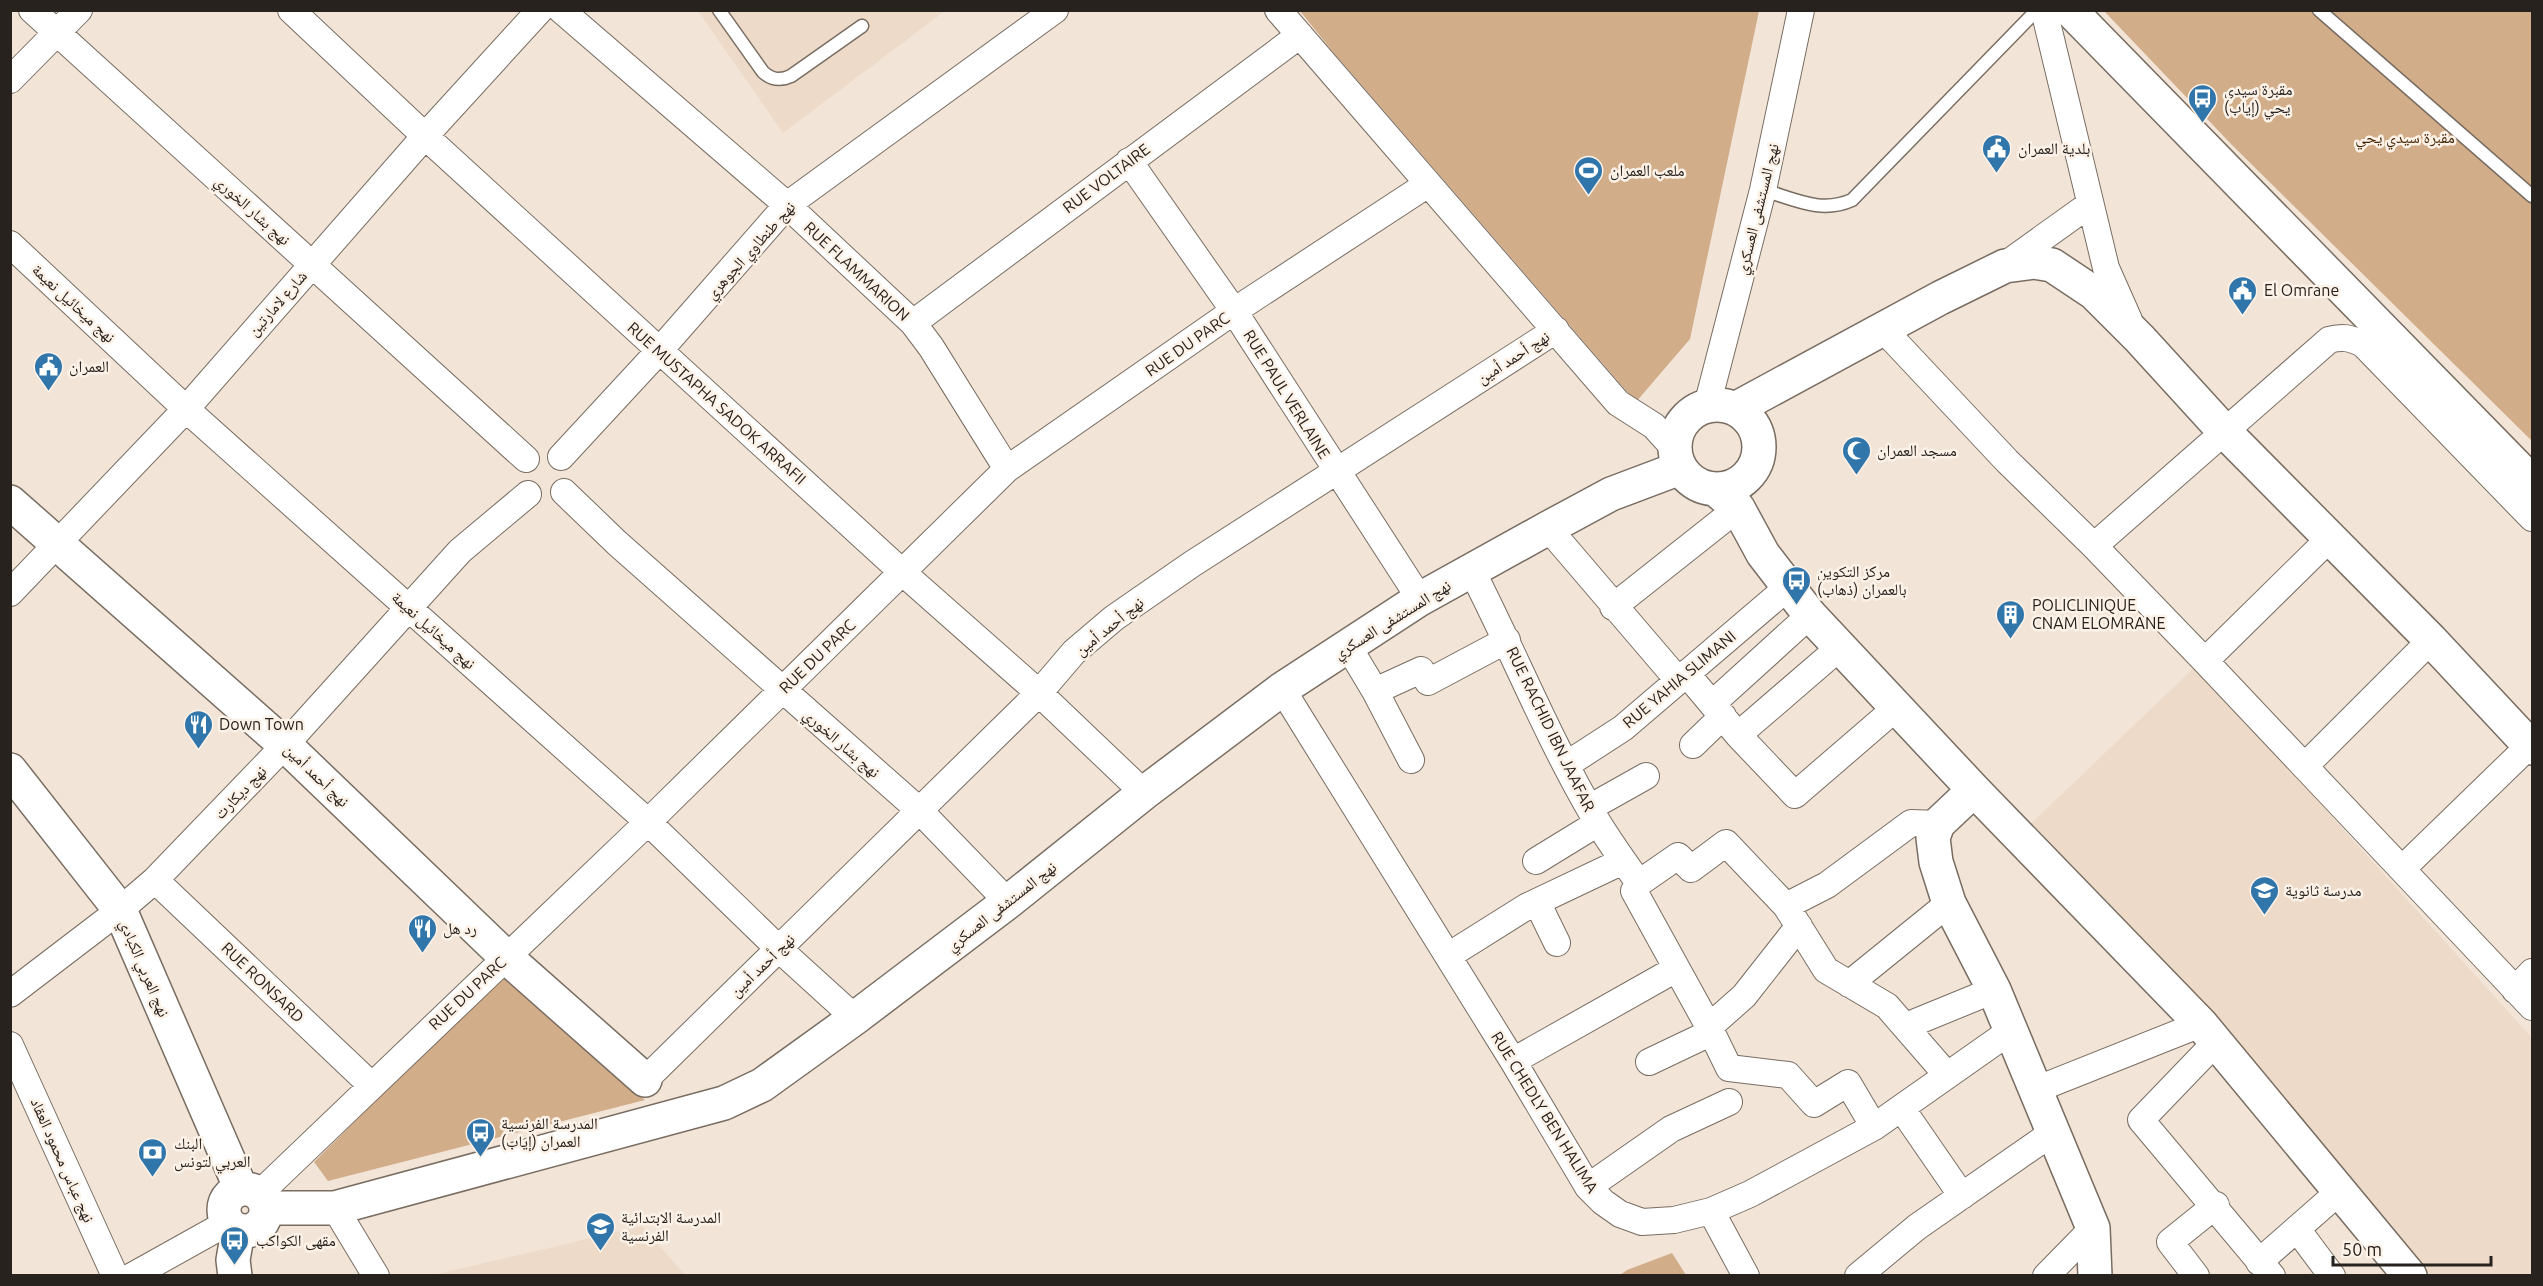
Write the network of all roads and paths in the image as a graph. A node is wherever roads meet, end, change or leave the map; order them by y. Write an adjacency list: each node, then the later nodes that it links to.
1 (32, 10): 15 (street, نهج بشار الخوري)
2 (79, 10): 15 (street)
3 (291, 10): 18 (street, RUE MUSTAPHA SADOK ARRAFII)
4 (540, 10): 18 (street, شارع لامارتين)
5 (561, 10): 24 (street, RUE FLAMMARION)
6 (719, 10): 14 (lane)
7 (1055, 10): 24 (street, نهج طنطاوي الجوهري)
8 (1278, 10): 16 (street)
9 (1801, 10): 21 (street, نهج المستشفى العسكري)
10 (2037, 10): 21 (lane)
11 (2044, 10): 23 (street)
12 (2070, 10): 42 (street)
13 (2319, 10): 22 (lane)
14 (862, 26)
15 (56, 32): 17 (street); 26 (street, نهج بشار الخوري)
16 (1300, 35): 19 (street, RUE VOLTAIRE); 20 (street)
17 (10, 80)
18 (425, 136): 26 (street, شارع لامارتين); 33 (street, RUE MUSTAPHA SADOK ARRAFII)
19 (1129, 161): 28 (street, RUE PAUL VERLAINE); 29 (street, RUE VOLTAIRE)
20 (1428, 184): 28 (street, RUE DU PARC); 31 (street)
21 (1763, 189): 34 (street, نهج المستشفى العسكري)
22 (2532, 196)
23 (2090, 204): 27 (street); 32 (street)
24 (787, 205): 29 (street, RUE FLAMMARION); 33 (street, نهج طنطاوي الجوهري)
25 (10, 244): 35 (street, نهج ميخائيل نعيمة)
26 (311, 263): 35 (street, شارع لامارتين); 39 (street, نهج بشار الخوري)
27 (2005, 266): 30 (street); 32 (street)
28 (1234, 311): 40 (street, RUE DU PARC); 41 (street, RUE PAUL VERLAINE)
29 (913, 323): 40 (street, RUE FLAMMARION)
30 (1883, 329): 34 (street); 51 (street)
31 (1556, 330): 38 (street); 41 (street, نهج أحمد أمين)
32 (2140, 339): 36 (street)
33 (660, 350): 37 (street, نهج طنطاوي الجوهري); 53 (street, RUE MUSTAPHA SADOK ARRAFII)
34 (1721, 407): 38 (street); 45 (street)
35 (186, 409): 50 (street, شارع لامارتين); 58 (street, نهج ميخائيل نعيمة)
36 (2224, 431): 47 (street); 49 (street); 51 (street)
37 (561, 457): 39 (street); 43 (street)
38 (1677, 458): 45 (street); 48 (street, نهج المستشفى العسكري)
39 (526, 459): 44 (street)
40 (1007, 469): 53 (street, RUE DU PARC)
41 (1336, 471): 56 (street, RUE PAUL VERLAINE); 69 (street, نهج أحمد أمين)
42 (2532, 482)
43 (564, 492): 44 (street); 67 (street, نهج بشار الخوري)
44 (528, 494): 58 (street, نهج ديكارت)
45 (1726, 499): 54 (street); 57 (street)
46 (10, 502): 50 (street, نهج أحمد أمين)
47 (2532, 518)
48 (1548, 528): 52 (street, نهج المستشفى العسكري); 57 (street)
49 (2330, 538): 61 (street); 64 (street)
50 (57, 544): 55 (street, شارع لامارتين); 72 (street, نهج أحمد أمين)
51 (2094, 546): 64 (street)
52 (1472, 571): 56 (street, نهج المستشفى العسكري); 60 (street, RUE RACHID IBN JAAFAR)
53 (902, 572): 67 (street, RUE DU PARC); 69 (street, RUE MUSTAPHA SADOK ARRAFII)
54 (1787, 588): 59 (street); 65 (street, RUE YAHIA SLIMANI)
55 (10, 593)
56 (1420, 599): 62 (street, نهج المستشفى العسكري)
57 (1613, 607): 65 (street)
58 (410, 609): 72 (street, نهج ديكارت); 84 (street, نهج ميخائيل نعيمة)
59 (1810, 615): 63 (street); 71 (street)
60 (1507, 640): 68 (street); 76 (street, RUE RACHID IBN JAAFAR)
61 (2431, 640): 74 (street); 77 (street)
62 (1348, 646): 66 (street, نهج المستشفى العسكري); 68 (street)
63 (1839, 648): 70 (street); 71 (street)
64 (2205, 661): 77 (street)
65 (1682, 676): 71 (street); 76 (street, RUE YAHIA SLIMANI)
66 (1282, 689): 81 (street, نهج المستشفى العسكري); 98 (street, RUE CHEDLY BEN HALIMA)
67 (782, 690): 82 (street, نهج بشار الخوري); 84 (street, RUE DU PARC)
68 (1375, 691): 75 (street)
69 (1039, 693): 81 (street, RUE MUSTAPHA SADOK ARRAFII); 82 (street, نهج أحمد أمين)
70 (1897, 707): 71 (street); 80 (street)
71 (1724, 718): 73 (street)
72 (285, 745): 89 (street, نهج ديكارت); 99 (street, نهج أحمد أمين)
73 (1693, 745)
74 (2532, 746): 88 (street)
75 (1411, 760)
76 (1566, 765): 83 (street, RUE RACHID IBN JAAFAR)
77 (2305, 766): 88 (street)
78 (10, 770): 94 (street, نهج العربي الكبادي)
79 (1646, 776): 83 (street)
80 (1974, 789): 85 (street); 109 (street)
81 (1144, 793): 91 (street, نهج المستشفى العسكري)
82 (920, 811): 91 (street, نهج بشار الخوري); 97 (street, نهج أحمد أمين)
83 (1593, 815): 86 (street); 87 (street, RUE RACHID IBN JAAFAR)
84 (648, 822): 97 (street, نهج ميخائيل نعيمة); 99 (street, RUE DU PARC)
85 (1938, 824): 93 (street); 95 (street)
86 (1536, 861)
87 (1623, 861): 90 (street, RUE RACHID IBN JAAFAR); 92 (street)
88 (2403, 868): 103 (street)
89 (155, 880): 94 (street, نهج ديكارت); 115 (street, RUE RONSARD)
90 (1639, 884): 95 (street); 100 (street)
91 (1008, 902): 105 (street, نهج المستشفى العسكري)
92 (1537, 902): 96 (street); 98 (street)
93 (1949, 903): 101 (street); 102 (street)
94 (120, 910): 104 (street, نهج ديكارت); 124 (street, نهج العربي الكبادي)
95 (1792, 916): 101 (street); 107 (street)
96 (1557, 943)
97 (779, 949): 105 (street, نهج ميخائيل نعيمة); 114 (street, نهج أحمد أمين)
98 (1448, 956): 111 (street, RUE CHEDLY BEN HALIMA)
99 (506, 957): 114 (street, نهج أحمد أمين); 115 (street, RUE DU PARC)
100 (1676, 969): 107 (street); 111 (street)
101 (1850, 984): 106 (street)
102 (1994, 990): 106 (street); 108 (street)
103 (2527, 990)
104 (10, 994)
105 (855, 1018): 126 (street, نهج المستشفى العسكري)
106 (1906, 1026): 113 (street)
107 (1711, 1030): 112 (street); 119 (street)
108 (2010, 1032): 113 (street, RUE CHEDLY BEN HALIMA); 116 (street)
109 (2209, 1033): 116 (street); 122 (street); 125 (street)
110 (10, 1045): 133 (street, نهج عباس محمود العقاد)
111 (1513, 1061): 121 (street, RUE CHEDLY BEN HALIMA)
112 (1649, 1062)
113 (1947, 1075): 118 (street, RUE CHEDLY BEN HALIMA)
114 (645, 1080)
115 (370, 1085): 124 (street, RUE DU PARC)
116 (2035, 1090): 120 (street)
117 (1729, 1102): 121 (street)
118 (1902, 1109): 119 (street, RUE CHEDLY BEN HALIMA); 123 (street)
119 (1874, 1127): 127 (street, RUE CHEDLY BEN HALIMA)
120 (2052, 1133): 123 (street); 129 (street)
121 (1588, 1186): 127 (street, RUE CHEDLY BEN HALIMA)
122 (2340, 1191): 130 (street); 142 (street)
123 (1962, 1196): 132 (street)
124 (255, 1197): 126 (street, نهج المستشفى العسكري); 128 (street)
125 (2216, 1205): 131 (street); 140 (street)
126 (336, 1208): 136 (street)
127 (1711, 1211): 137 (street)
128 (233, 1227): 134 (street); 135 (street)
129 (2094, 1228): 138 (street); 139 (street)
130 (2297, 1229): 131 (street); 141 (street)
131 (2266, 1269)
132 (1873, 1271)
133 (115, 1275)
134 (132, 1275)
135 (235, 1275)
136 (376, 1275)
137 (1746, 1275)
138 (2046, 1275)
139 (2096, 1275)
140 (2196, 1275)
141 (2332, 1275)
142 (2410, 1275)

